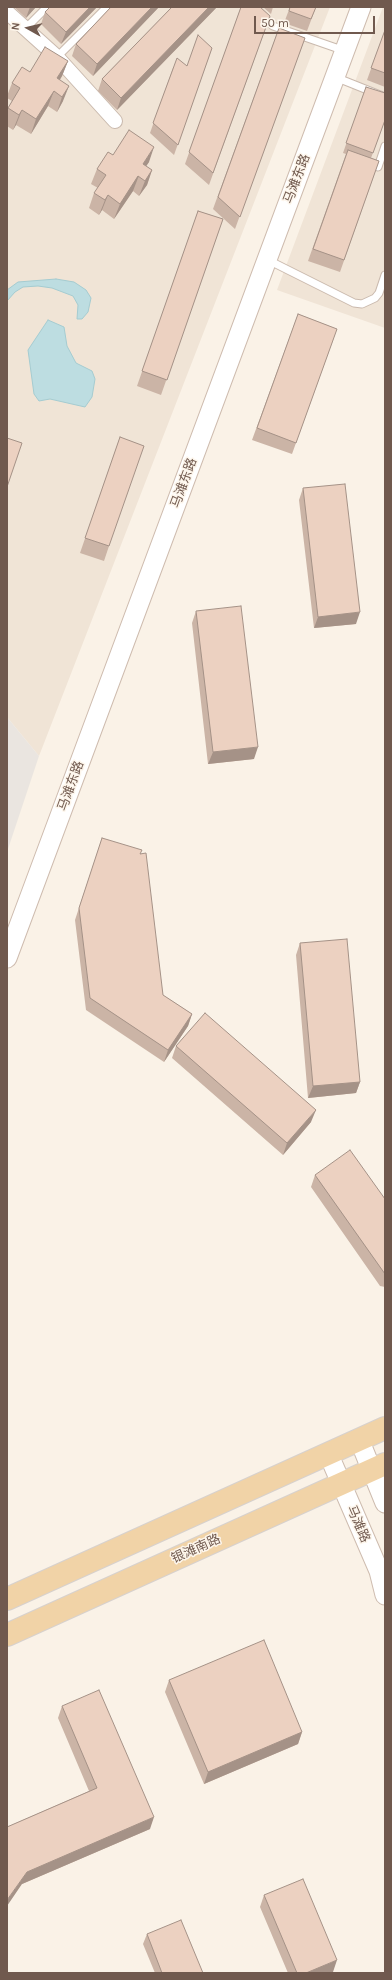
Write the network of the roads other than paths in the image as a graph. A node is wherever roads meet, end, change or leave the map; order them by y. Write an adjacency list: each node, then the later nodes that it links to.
1 (47, 7): 6 (lane)
2 (107, 7): 8 (lane)
3 (253, 7): 7 (lane)
4 (361, 7): 7 (main road, 马滩东路)
5 (7, 12): 6 (street)
6 (26, 28): 8 (street)
7 (345, 52): 9 (main road, 马滩东路)
8 (57, 57): 11 (street)
9 (335, 77): 10 (lane); 14 (main road, 马滩东路)
10 (385, 97)
11 (115, 121)
12 (385, 146): 13 (lane)
13 (378, 167)
14 (267, 260): 15 (lane); 16 (main road, 马滩东路)
15 (385, 275)
16 (7, 958)
17 (385, 1428): 18 (main road)
18 (359, 1439): 19 (main road); 20 (main road)
19 (328, 1453): 21 (main road, 马滩路); 24 (main road)
20 (379, 1466): 21 (main road, 银滩南路); 22 (main road)
21 (341, 1484): 23 (main road, 马滩路); 25 (main road, 银滩南路)
22 (385, 1503)
23 (385, 1595)
24 (7, 1599)
25 (7, 1636)

